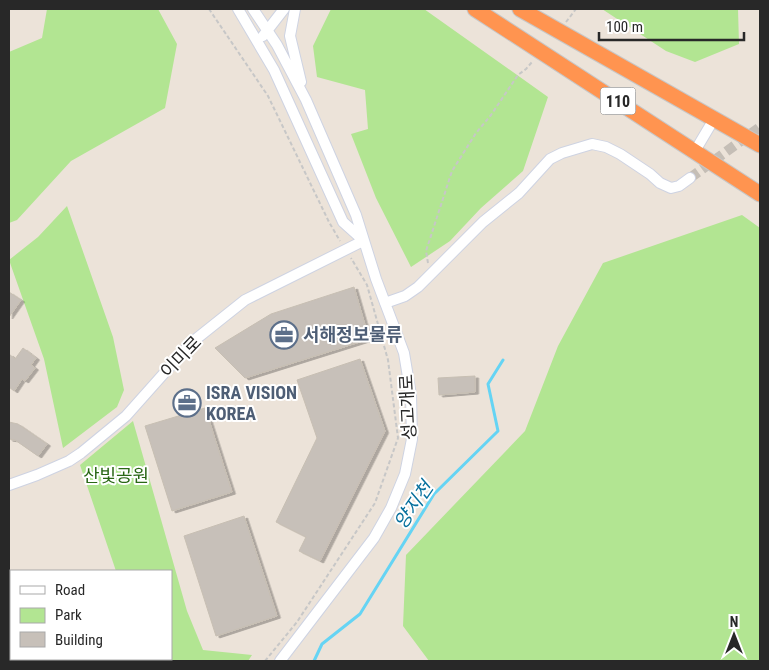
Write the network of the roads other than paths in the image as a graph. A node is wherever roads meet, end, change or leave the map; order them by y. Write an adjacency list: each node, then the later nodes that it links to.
1 (238, 9): 8 (street, 성고개로)
2 (253, 9): 7 (street, 성고개로)
3 (284, 9): 7 (street)
4 (295, 9): 9 (street)
5 (476, 9): 12 (highway, 110)
6 (520, 9): 10 (highway, 110)
7 (267, 31): 8 (street); 9 (street, 성고개로)
8 (258, 42): 15 (street, 성고개로)
9 (305, 100): 15 (street, 성고개로)
10 (714, 119): 11 (highway, 110); 12 (street)
11 (760, 145)
12 (695, 151): 14 (highway, 110)
13 (690, 178): 16 (street)
14 (760, 194)
15 (363, 241): 16 (street, 성고개로); 17 (street, 이미로)
16 (385, 303): 18 (street, 성고개로)
17 (9, 484)
18 (280, 661)

